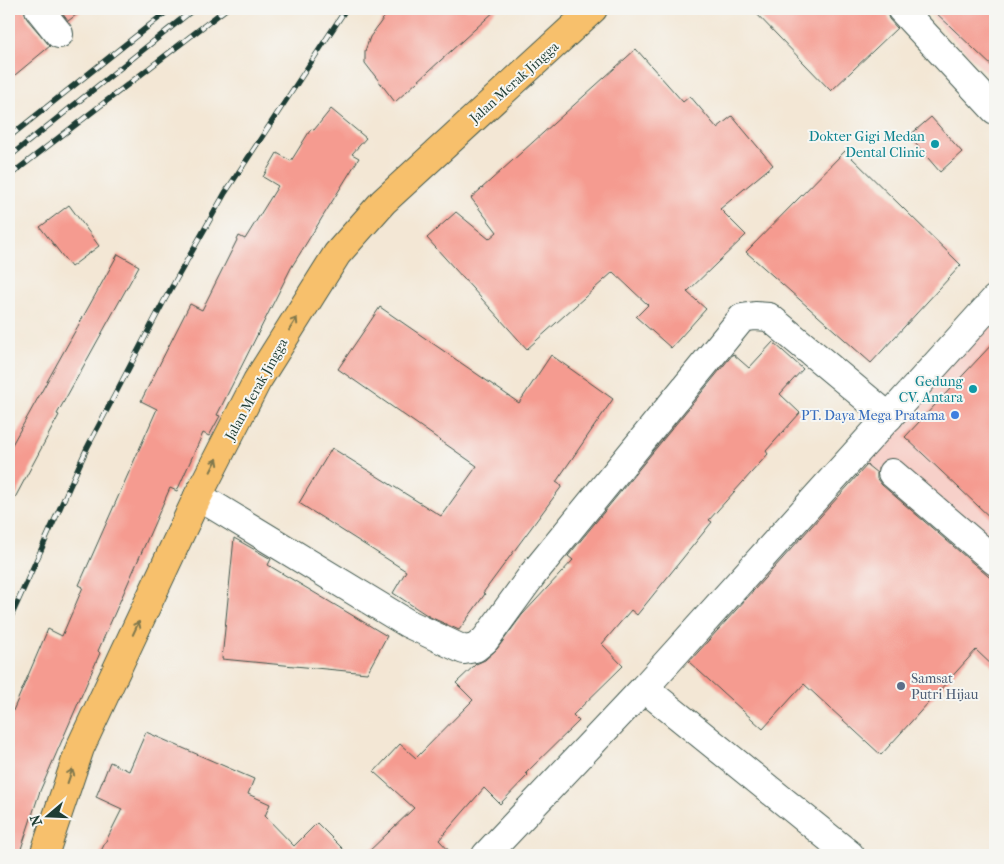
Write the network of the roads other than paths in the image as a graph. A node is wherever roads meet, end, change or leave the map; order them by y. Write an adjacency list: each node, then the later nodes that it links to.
1 (40, 9): 4 (street)
2 (593, 9): 9 (main road, Jalan Merak Jingga, one-way to 2)
3 (901, 9): 5 (street)
4 (59, 34)
5 (995, 110)
6 (995, 298): 7 (street)
7 (889, 417): 9 (street); 11 (street)
8 (892, 473): 10 (street)
9 (198, 496): 12 (main road, Jalan Merak Jingga, one-way to 9)
10 (995, 562)
11 (644, 688): 13 (street); 14 (street)
12 (44, 855)
13 (486, 855)
14 (850, 855)

